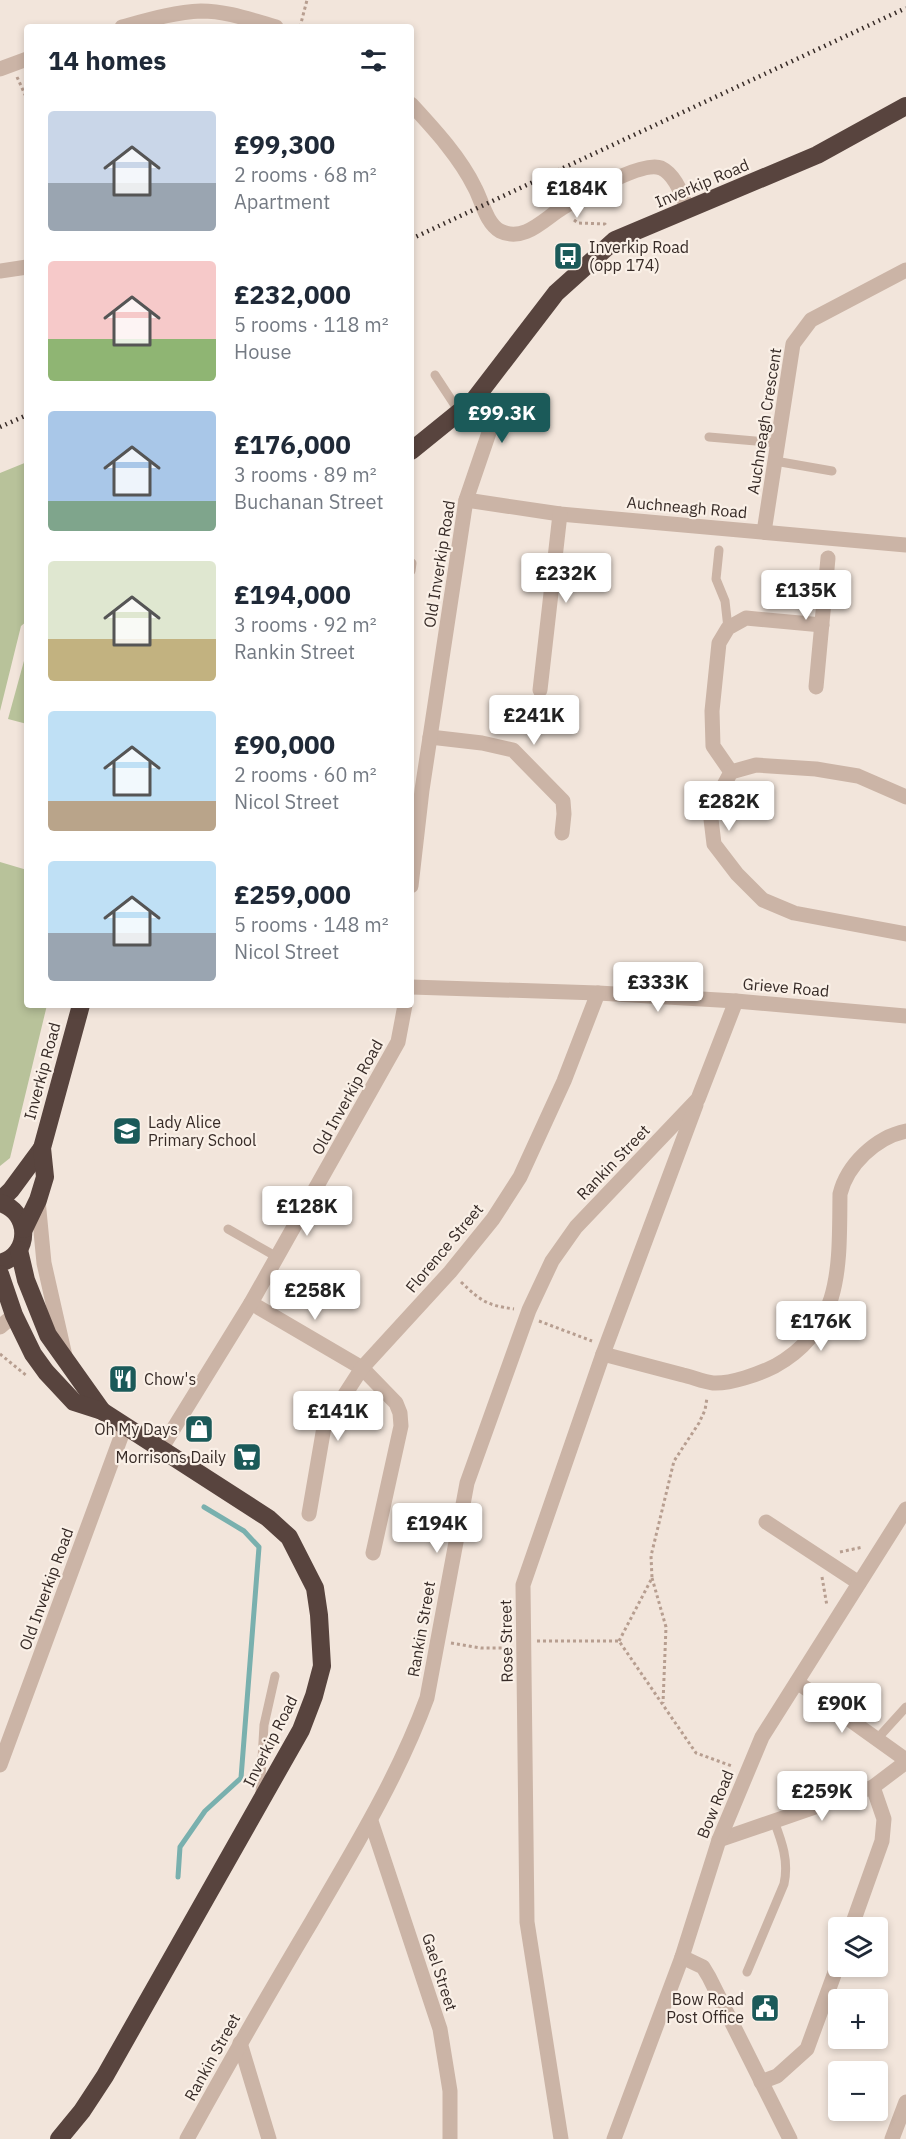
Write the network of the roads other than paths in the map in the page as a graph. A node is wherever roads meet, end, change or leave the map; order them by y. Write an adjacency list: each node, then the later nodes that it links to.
1 (133, 24): 2 (street)
2 (265, 24)
3 (24, 60): 4 (street)
4 (6, 67)
5 (906, 106): 7 (highway, Inverkip Road)
6 (414, 108): 7 (street)
7 (688, 210): 12 (highway, Inverkip Road)
8 (24, 267): 10 (street)
9 (906, 270): 15 (street, Auchneagh Crescent)
10 (0, 271)
11 (435, 375): 13 (lane)
12 (474, 400): 13 (highway, Inverkip Road); 19 (street, Old Inverkip Road)
13 (460, 413): 16 (highway, Inverkip Road)
14 (709, 436): 15 (lane)
15 (778, 443): 17 (street, Auchneagh Crescent)
16 (414, 449)
17 (775, 461): 18 (lane); 21 (street, Auchneagh Crescent)
18 (832, 471)
19 (466, 500): 20 (street, Auchneagh Road); 29 (street, Old Inverkip Road)
20 (560, 514): 21 (street, Auchneagh Road); 28 (street)
21 (764, 532): 22 (street, Auchneagh Road)
22 (906, 545)
23 (719, 550): 26 (lane)
24 (828, 558): 25 (street)
25 (822, 625): 26 (street); 27 (street)
26 (728, 628): 30 (street)
27 (816, 687)
28 (540, 690)
29 (430, 737): 31 (street, Old Inverkip Road); 33 (street)
30 (731, 772): 32 (street); 35 (street)
31 (417, 789): 34 (street, Old Inverkip Road)
32 (906, 797)
33 (562, 833)
34 (414, 838)
35 (906, 934)
36 (414, 987): 37 (street, Grieve Road)
37 (598, 993): 38 (street, Grieve Road); 58 (street, Florence Street)
38 (736, 1001): 41 (street, Grieve Road); 42 (street, Rankin Street)
39 (80, 1008): 44 (highway, Inverkip Road)
40 (404, 1008): 50 (street, Old Inverkip Road)
41 (906, 1016)
42 (698, 1099): 56 (street, Rose Street); 76 (street, Rankin Street)
43 (906, 1131): 56 (street)
44 (42, 1148): 45 (highway, Inverkip Road); 46 (highway, Inverkip Road)
45 (38, 1200): 47 (highway, Inverkip Road); 57 (street)
46 (0, 1202): 47 (highway)
47 (24, 1229): 49 (highway, Inverkip Road)
48 (228, 1229): 50 (lane)
49 (19, 1250): 51 (highway); 57 (highway, Inverkip Road)
50 (277, 1257): 53 (street, Old Inverkip Road)
51 (0, 1263)
52 (0, 1274): 54 (highway, Inverkip Road)
53 (251, 1303): 58 (street); 61 (street, Old Inverkip Road)
54 (14, 1315): 55 (street); 59 (highway, Inverkip Road)
55 (0, 1327)
56 (605, 1350): 90 (street, Rose Street)
57 (66, 1361): 59 (highway, Inverkip Road)
58 (362, 1368): 63 (street, Florence Street); 65 (street)
59 (102, 1411): 60 (highway, Inverkip Road)
60 (125, 1426): 61 (highway, Inverkip Road); 70 (street, Old Inverkip Road)
61 (161, 1449): 75 (highway, Inverkip Road)
62 (906, 1509): 66 (street, Bow Road)
63 (309, 1514)
64 (766, 1522): 66 (street)
65 (373, 1553)
66 (859, 1582): 68 (street, Bow Road)
67 (275, 1677): 75 (lane)
68 (797, 1682): 71 (street); 78 (street, Bow Road)
69 (906, 1707): 71 (lane)
70 (6, 1734): 73 (street, Old Inverkip Road)
71 (877, 1739): 72 (street)
72 (906, 1761): 74 (street)
73 (0, 1765)
74 (873, 1786): 77 (street); 79 (street)
75 (260, 1802): 86 (highway, Inverkip Road)
76 (371, 1821): 83 (street, Rankin Street); 89 (street, Gael Street)
77 (774, 1821): 78 (street); 81 (lane)
78 (719, 1840): 80 (street, Bow Road)
79 (855, 1917)
80 (682, 1957): 84 (street); 91 (street, Bow Road)
81 (747, 1972)
82 (833, 1977): 84 (street)
83 (240, 2043): 87 (street, Rankin Street); 88 (street)
84 (761, 2082): 92 (street)
85 (906, 2102): 93 (street)
86 (58, 2139)
87 (188, 2139)
88 (268, 2139)
89 (450, 2139)
90 (561, 2139)
91 (614, 2139)
92 (790, 2139)
93 (892, 2139)

